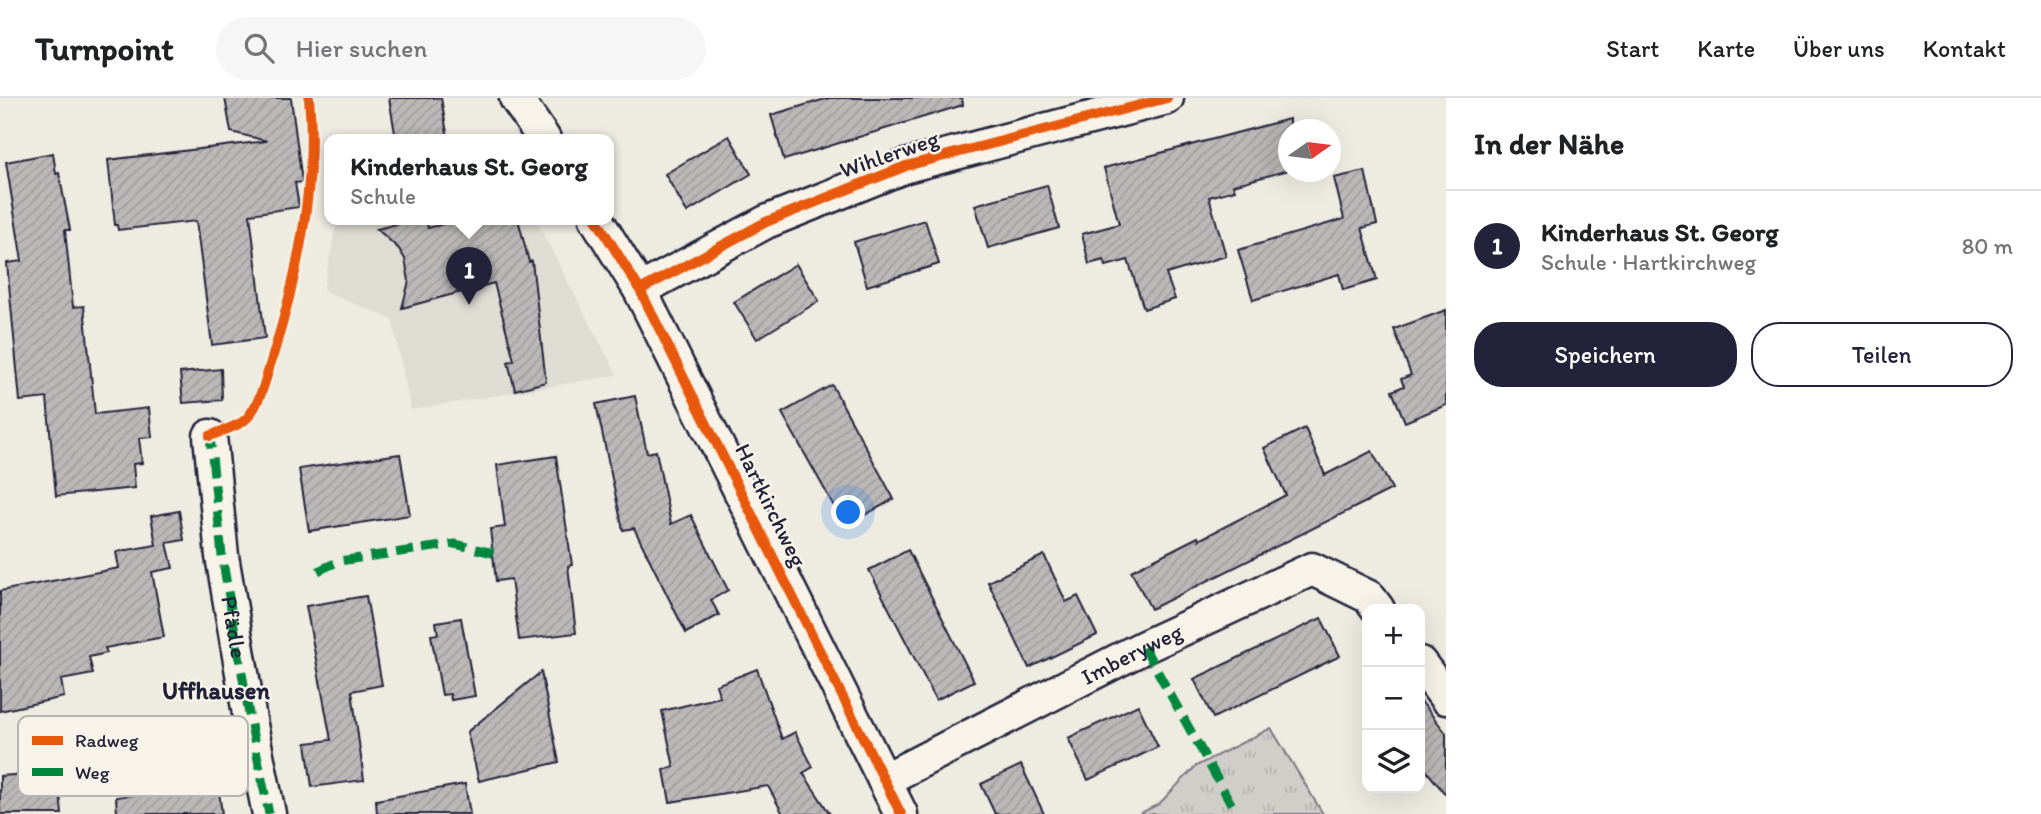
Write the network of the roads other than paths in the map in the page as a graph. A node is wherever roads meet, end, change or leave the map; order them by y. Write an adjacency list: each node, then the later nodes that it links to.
1 (516, 98): 3 (street)
2 (1167, 98): 5 (street, Wihlerweg)
3 (541, 134)
4 (600, 225): 5 (street, Hartkirchweg)
5 (640, 290): 10 (street, Hartkirchweg)
6 (210, 436): 11 (street, Pfädle)
7 (1374, 604): 10 (street, Imberyweg)
8 (1423, 667): 9 (street)
9 (1446, 698)
10 (884, 780): 12 (street, Hartkirchweg)
11 (269, 814)
12 (901, 814)

